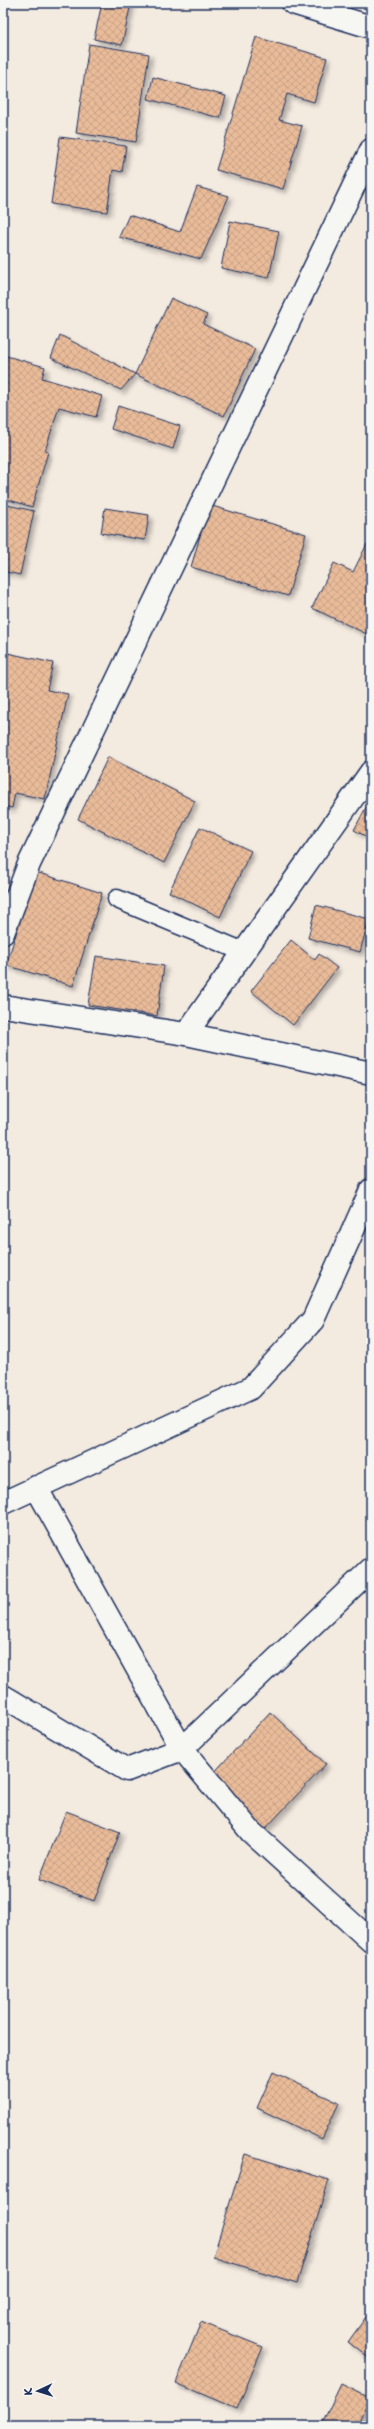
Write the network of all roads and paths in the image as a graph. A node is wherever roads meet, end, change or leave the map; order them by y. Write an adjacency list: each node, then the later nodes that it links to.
1 (293, 3): 2 (street)
2 (371, 27)
3 (371, 150): 6 (street)
4 (371, 772): 7 (street)
5 (117, 900): 7 (lane)
6 (3, 933)
7 (244, 952): 9 (street)
8 (3, 1006): 9 (street)
9 (186, 1034): 10 (street)
10 (371, 1073)
11 (371, 1190): 12 (street)
12 (36, 1488): 13 (street); 16 (street)
13 (3, 1503)
14 (371, 1569): 16 (street)
15 (3, 1696): 16 (street)
16 (182, 1749): 17 (street)
17 (371, 1941)

